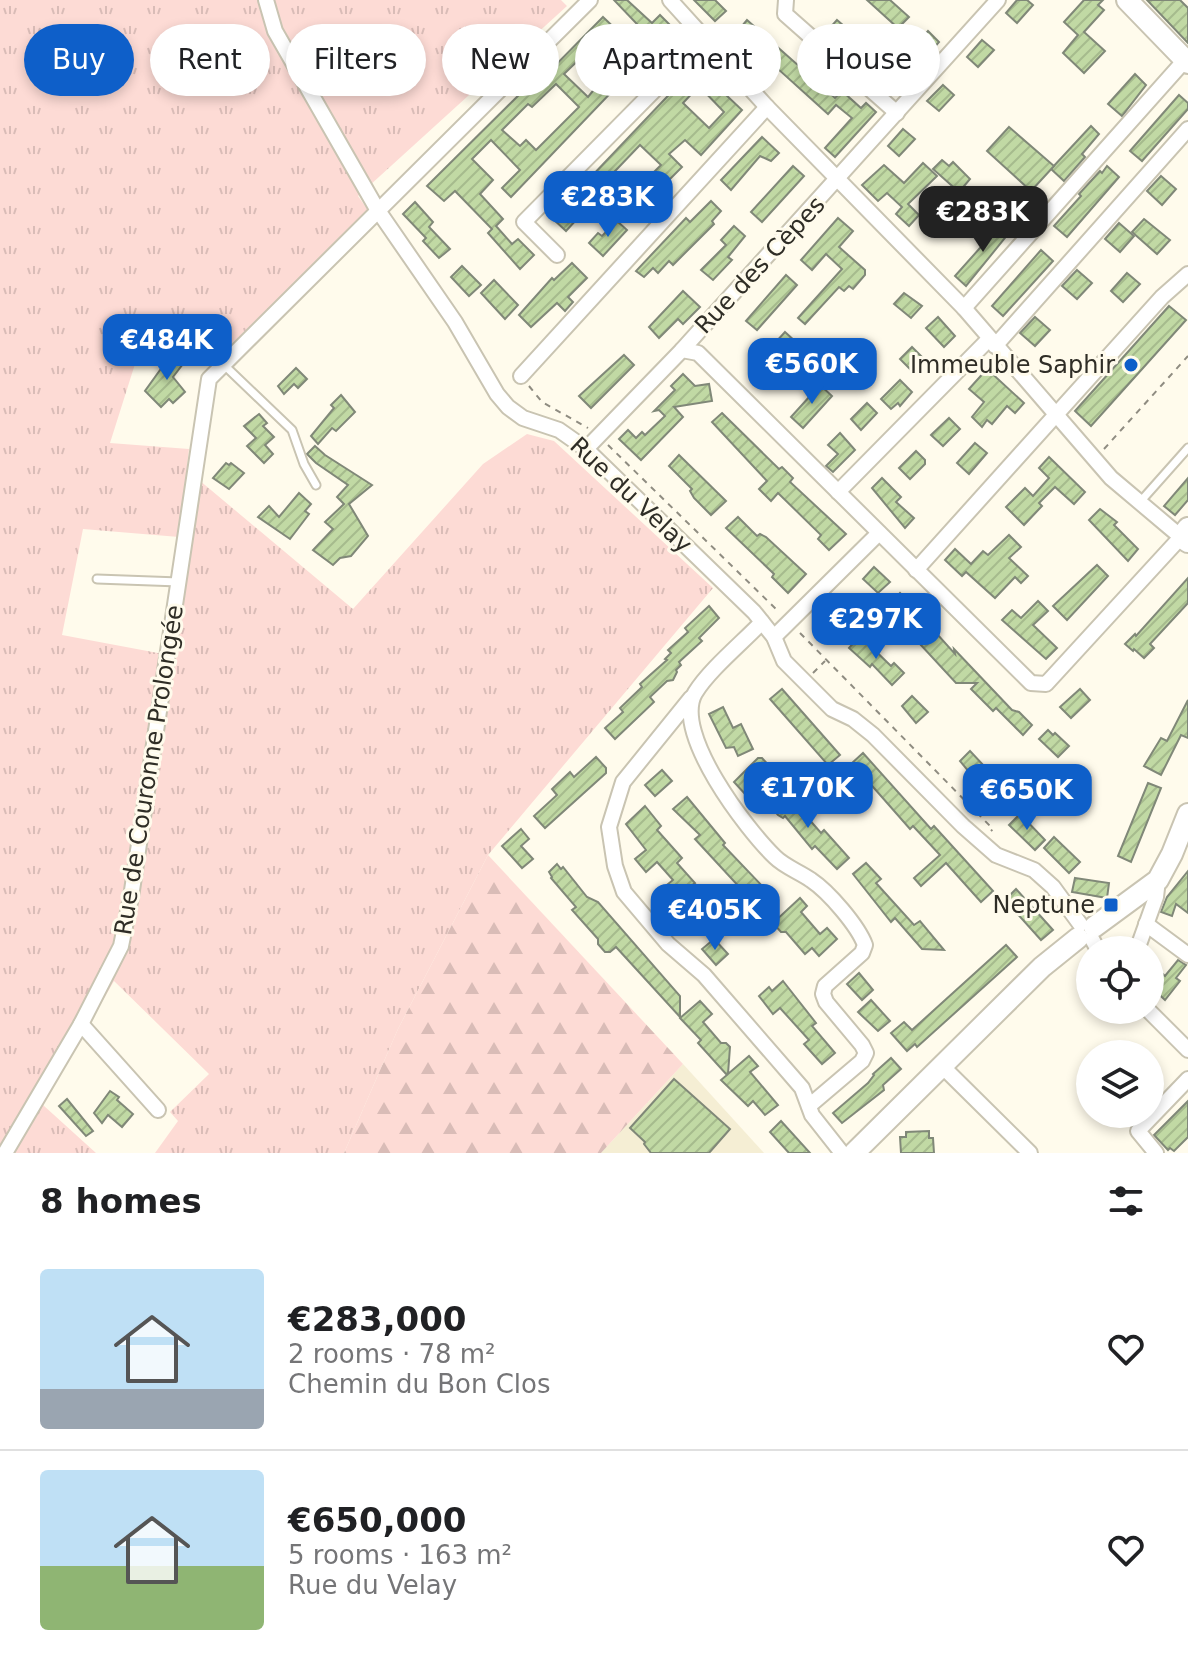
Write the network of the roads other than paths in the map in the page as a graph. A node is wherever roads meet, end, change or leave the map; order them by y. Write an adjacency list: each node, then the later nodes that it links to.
1 (266, 0): 15 (street, Rue du Velay)
2 (590, 0): 15 (street, Rue de Couronne Prolongée)
3 (670, 0): 7 (street)
4 (786, 0): 12 (street)
5 (998, 0): 12 (street, Rue des Cèpes)
6 (1127, 0): 8 (street)
7 (693, 24)
8 (1187, 62): 18 (street)
9 (649, 96): 16 (street)
10 (757, 96): 11 (street)
11 (767, 107): 14 (street); 22 (street)
12 (897, 113): 14 (street, Rue des Cèpes)
13 (1188, 129): 19 (street)
14 (838, 180): 18 (street); 20 (street, Rue des Cèpes)
15 (377, 209): 21 (street, Rue de Couronne Prolongée); 25 (street, Rue du Velay)
16 (557, 255)
17 (1188, 274): 23 (street)
18 (964, 308): 19 (street)
19 (992, 342): 23 (street); 27 (street)
20 (682, 350): 25 (street, Rue des Cèpes); 27 (street)
21 (223, 364): 26 (lane); 33 (street, Rue de Couronne Prolongée)
22 (521, 376)
23 (1055, 415): 28 (street); 31 (street)
24 (1188, 448): 28 (lane)
25 (586, 449): 34 (street, Rue du Velay)
26 (316, 485)
27 (838, 492): 29 (street)
28 (1140, 502): 30 (street)
29 (879, 533): 31 (street); 35 (street)
30 (1186, 536): 31 (street)
31 (916, 570)
32 (97, 579): 33 (lane)
33 (179, 582): 44 (street, Rue de Couronne Prolongée)
34 (762, 622): 35 (street, Rue du Velay); 36 (street)
35 (774, 637): 40 (street, Rue du Velay)
36 (694, 695): 49 (street); 49 (street)
37 (1188, 814): 38 (street)
38 (1158, 880): 39 (street); 40 (street)
39 (1146, 924): 41 (street); 43 (street)
40 (1088, 936)
41 (1142, 936)
42 (1076, 944): 47 (street)
43 (1188, 955)
44 (81, 1024): 50 (street); 51 (street, Rue de Couronne Prolongée)
45 (1162, 1024): 46 (street)
46 (1188, 1050)
47 (942, 1066): 53 (street); 54 (street)
48 (1188, 1079): 55 (street)
49 (809, 1106): 52 (street)
50 (158, 1110)
51 (5, 1153)
52 (842, 1153)
53 (854, 1153)
54 (1030, 1153)
55 (1156, 1153)

